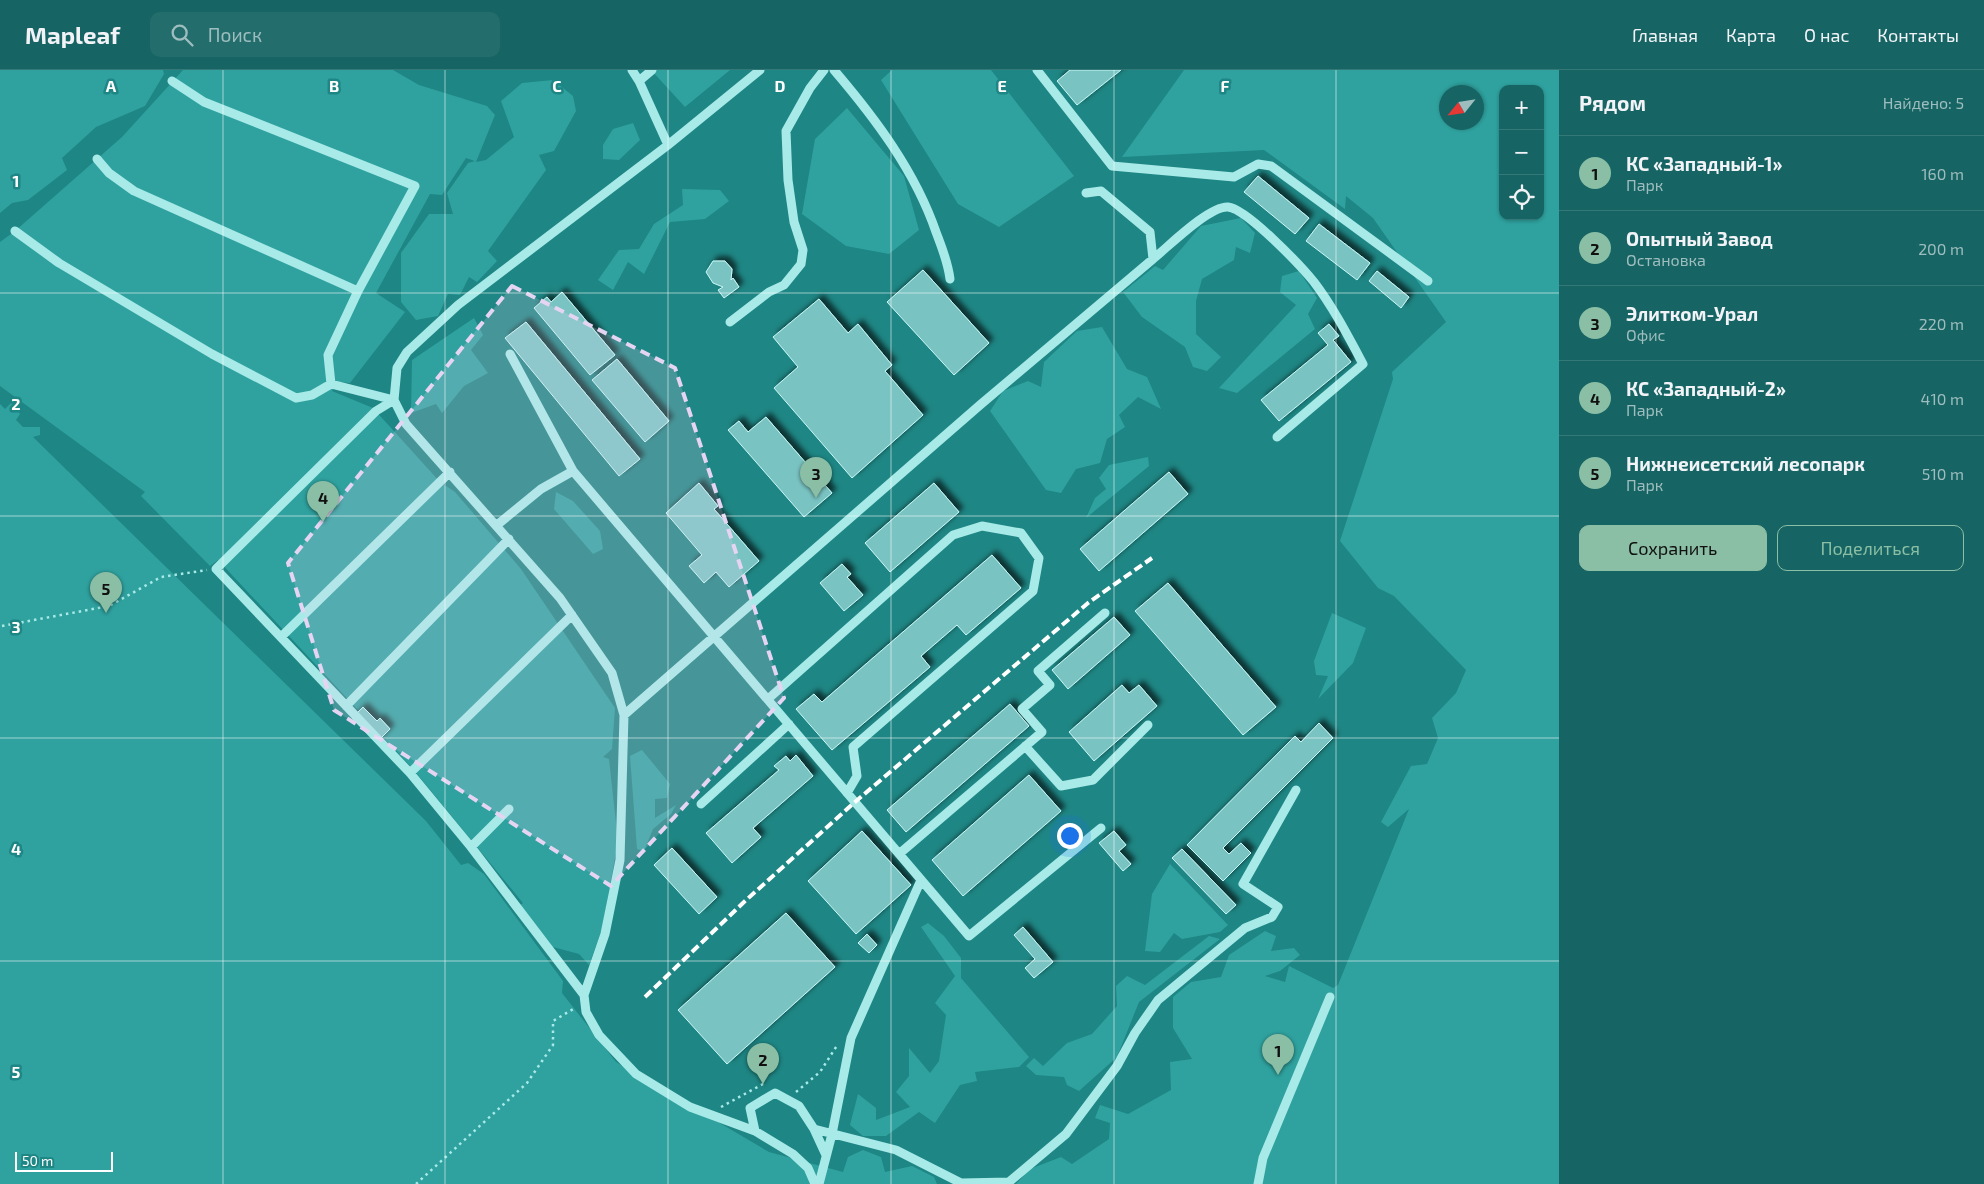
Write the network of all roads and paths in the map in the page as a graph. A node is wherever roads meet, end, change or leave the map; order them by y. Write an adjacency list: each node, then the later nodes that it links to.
1 (632, 70): 8 (street)
2 (652, 70): 8 (street)
3 (760, 70): 9 (street)
4 (824, 70): 17 (street)
5 (834, 70): 14 (street)
6 (1037, 70): 15 (street)
7 (172, 81): 16 (street)
8 (639, 82): 9 (street)
9 (668, 145): 20 (street)
10 (98, 159): 16 (street)
11 (1086, 193): 13 (street)
12 (15, 231): 19 (street)
13 (1154, 259): 21 (street); 30 (street)
14 (950, 280)
15 (1428, 281)
16 (358, 291): 19 (street)
17 (730, 322)
18 (510, 354): 22 (street)
19 (331, 384): 20 (street)
20 (394, 400): 23 (street); 26 (street)
21 (1277, 437)
22 (572, 471): 24 (street); 30 (street)
23 (450, 472): 24 (street); 31 (street)
24 (497, 525): 25 (street)
25 (509, 539): 28 (street); 33 (street)
26 (216, 569): 29 (path); 31 (street)
27 (1105, 613): 37 (street)
28 (572, 615): 34 (street); 38 (street)
29 (2, 626)
30 (714, 635): 32 (street); 34 (street)
31 (281, 637): 33 (street)
32 (768, 699): 35 (street); 40 (street)
33 (346, 706): 38 (street)
34 (624, 715): 48 (street)
35 (789, 724): 40 (street); 41 (street)
36 (1148, 725): 37 (street)
37 (1025, 746): 45 (street)
38 (410, 773): 44 (street)
39 (1296, 790): 59 (street)
40 (847, 792): 45 (street)
41 (701, 804)
42 (509, 809): 44 (street)
43 (1100, 828): 46 (street)
44 (471, 847): 48 (street)
45 (899, 854): 46 (street)
46 (921, 880): 55 (street)
47 (1330, 997): 60 (street)
48 (584, 999): 52 (street); 57 (path)
49 (839, 1042): 51 (path)
50 (771, 1086): 52 (path)
51 (788, 1090)
52 (709, 1114): 54 (street)
53 (814, 1129): 54 (street); 55 (street); 56 (street)
54 (755, 1131): 58 (street)
55 (832, 1134): 56 (street); 59 (street)
56 (826, 1154): 58 (street)
57 (416, 1184)
58 (817, 1184)
59 (961, 1184)
60 (1258, 1184)

